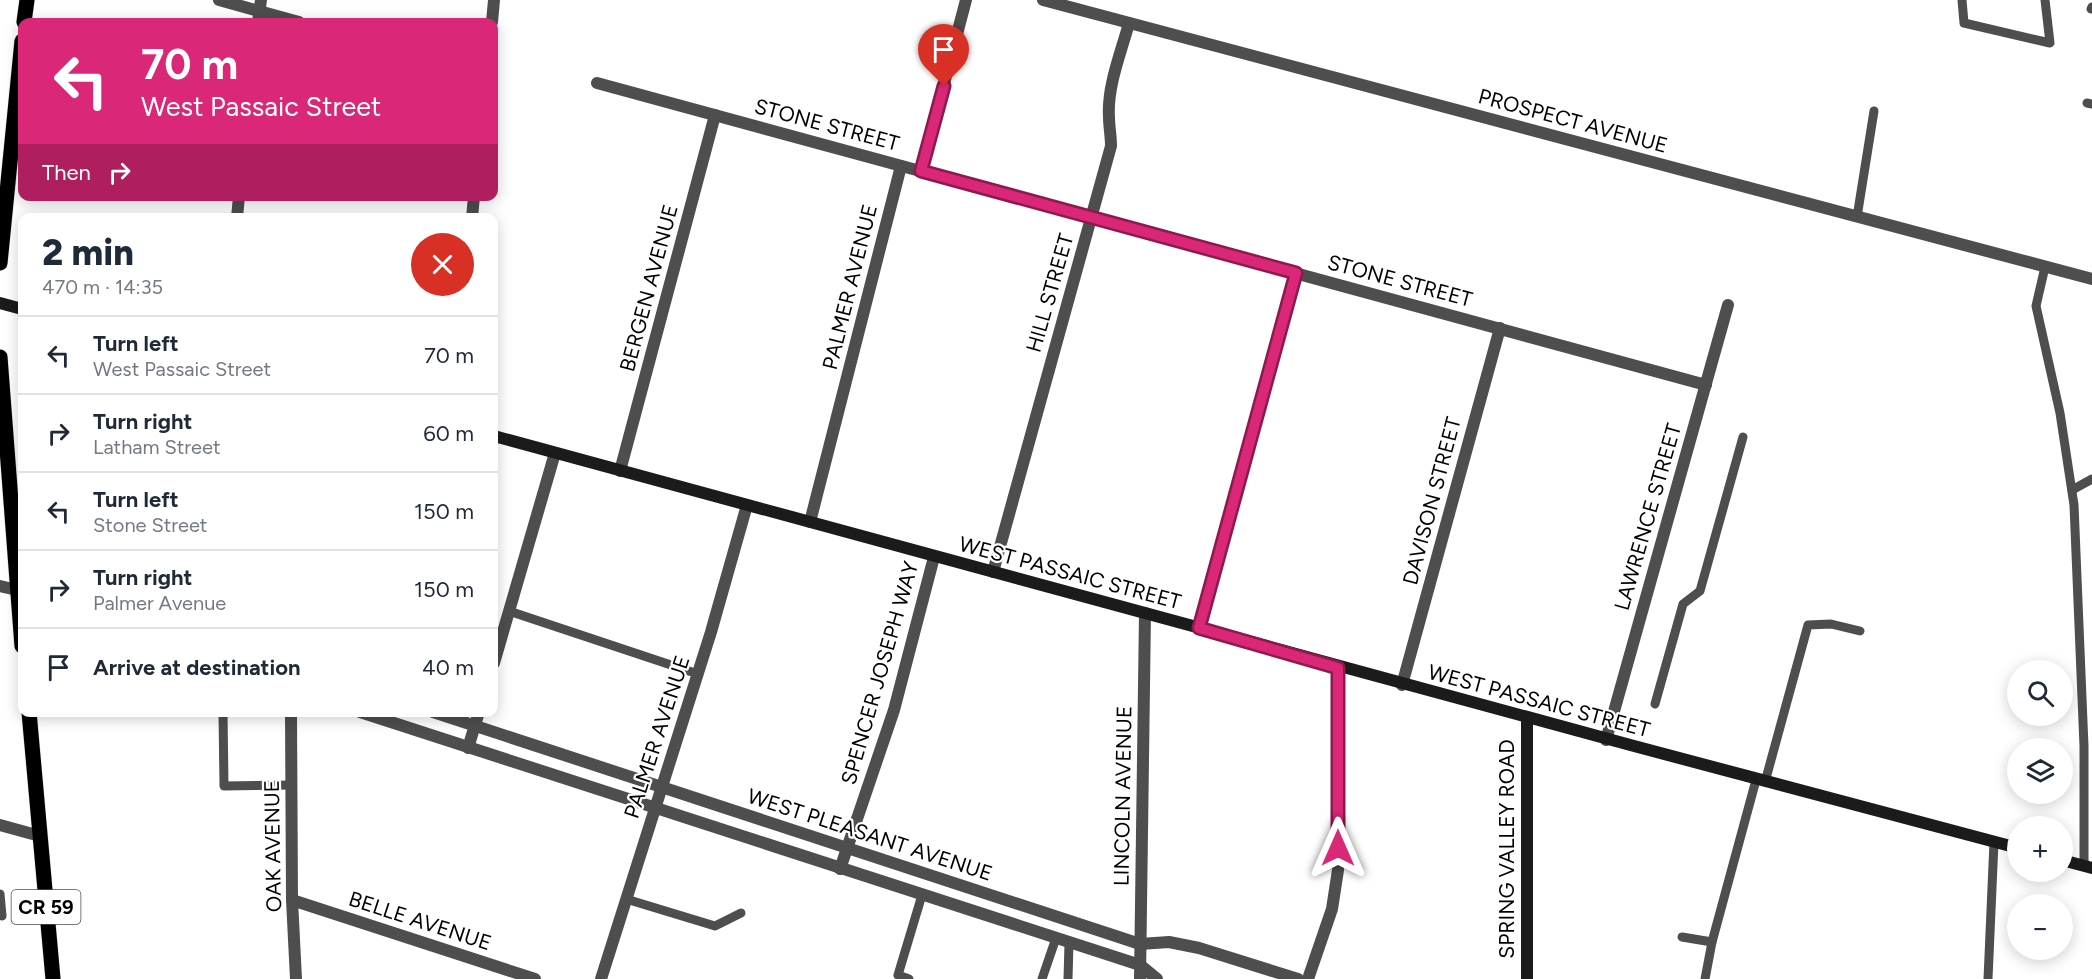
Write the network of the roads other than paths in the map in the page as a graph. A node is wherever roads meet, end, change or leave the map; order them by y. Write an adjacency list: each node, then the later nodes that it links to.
1 (27, 0): 9 (main road)
2 (219, 0): 8 (street)
3 (494, 0): 11 (street)
4 (966, 0): 18 (street)
5 (1043, 0): 12 (street, PROSPECT AVENUE)
6 (1962, 0): 7 (lane)
7 (2045, 0)
8 (259, 11): 10 (street)
9 (25, 18)
10 (284, 18)
11 (492, 18)
12 (1129, 23): 19 (street, HILL STREET); 20 (street, PROSPECT AVENUE)
13 (18, 81): 21 (main road)
14 (597, 83): 16 (street, STONE STREET)
15 (1874, 111): 20 (lane)
16 (715, 115): 17 (street, STONE STREET); 36 (street, BERGEN AVENUE)
17 (901, 166): 18 (street, STONE STREET); 40 (street, PALMER AVENUE)
18 (921, 171): 19 (street, STONE STREET)
19 (1091, 217): 23 (street, STONE STREET); 43 (street, HILL STREET)
20 (1857, 217): 22 (street, PROSPECT AVENUE)
21 (0, 263)
22 (2044, 267): 24 (street, PROSPECT AVENUE); 38 (lane)
23 (1296, 273): 28 (street, STONE STREET); 48 (street)
24 (2092, 279)
25 (0, 303): 27 (main road)
26 (1728, 305): 30 (street, LAWRENCE STREET)
27 (18, 308)
28 (1500, 328): 30 (street, STONE STREET); 53 (street, DAVISON STREET)
29 (0, 357): 31 (main road)
30 (1706, 385): 63 (street, LAWRENCE STREET)
31 (2, 400): 34 (main road)
32 (498, 437): 35 (main road, WEST PASSAIC STREET)
33 (1743, 437): 54 (lane)
34 (3, 441): 42 (main road)
35 (555, 453): 36 (main road, WEST PASSAIC STREET); 46 (street)
36 (620, 471): 39 (main road, WEST PASSAIC STREET)
37 (2092, 479): 38 (lane)
38 (2072, 490): 75 (lane)
39 (747, 505): 40 (main road, WEST PASSAIC STREET); 52 (street, PALMER AVENUE)
40 (810, 522): 41 (main road, WEST PASSAIC STREET)
41 (934, 557): 43 (main road, WEST PASSAIC STREET); 73 (street, SPENCER JOSEPH WAY)
42 (18, 567)
43 (993, 572): 47 (main road, WEST PASSAIC STREET)
44 (0, 586): 45 (street)
45 (18, 591)
46 (509, 611): 50 (street); 52 (lane)
47 (1145, 613): 48 (main road, WEST PASSAIC STREET); 88 (street, LINCOLN AVENUE)
48 (1199, 628): 51 (main road, WEST PASSAIC STREET)
49 (1860, 631): 65 (lane)
50 (498, 649)
51 (1338, 668): 53 (main road, WEST PASSAIC STREET); 100 (street)
52 (698, 674): 67 (street, PALMER AVENUE)
53 (1402, 685): 61 (main road, WEST PASSAIC STREET)
54 (1655, 704)
55 (29, 717): 70 (main road, CR 59)
56 (223, 717): 66 (lane)
57 (291, 717): 66 (street, OAK AVENUE)
58 (375, 717): 64 (street, WEST PLEASANT AVENUE)
59 (448, 717): 62 (street, WEST PLEASANT AVENUE)
60 (478, 717): 62 (street)
61 (1527, 719): 63 (main road, WEST PASSAIC STREET); 101 (main road, SPRING VALLEY ROAD)
62 (475, 726): 64 (street); 67 (street, WEST PLEASANT AVENUE)
63 (1606, 740): 65 (main road, WEST PASSAIC STREET)
64 (468, 748): 68 (street, WEST PLEASANT AVENUE)
65 (1761, 781): 71 (main road, WEST PASSAIC STREET); 86 (lane)
66 (292, 784): 80 (street, OAK AVENUE)
67 (662, 787): 68 (street, PALMER AVENUE); 73 (street, WEST PLEASANT AVENUE)
68 (655, 808): 76 (street, WEST PLEASANT AVENUE); 79 (street, PALMER AVENUE)
69 (0, 825): 70 (street)
70 (40, 836): 90 (main road, CR 59)
71 (1989, 841): 72 (main road, WEST PASSAIC STREET); 103 (lane)
72 (2007, 845)
73 (847, 848): 76 (street, SPENCER JOSEPH WAY); 88 (street, WEST PLEASANT AVENUE)
74 (2073, 863): 75 (main road)
75 (2088, 867)
76 (840, 869): 78 (street, WEST PLEASANT AVENUE)
77 (0, 894): 81 (lane)
78 (922, 895): 85 (street, WEST PLEASANT AVENUE); 94 (lane)
79 (626, 899): 82 (lane); 93 (street, PALMER AVENUE)
80 (292, 900): 91 (street, OAK AVENUE); 92 (street, BELLE AVENUE)
81 (0, 903): 83 (lane)
82 (741, 913)
83 (2, 916)
84 (1682, 937): 86 (lane)
85 (1056, 938): 87 (street, WEST PLEASANT AVENUE); 95 (lane)
86 (1712, 942): 102 (lane)
87 (1069, 943): 89 (street, WEST PLEASANT AVENUE); 96 (lane)
88 (1140, 944): 89 (street, LINCOLN AVENUE); 99 (street, WEST PLEASANT AVENUE)
89 (1140, 965): 97 (street, LINCOLN AVENUE); 98 (street, WEST PLEASANT AVENUE)
90 (52, 979)
91 (296, 979)
92 (535, 979)
93 (601, 979)
94 (909, 979)
95 (1042, 979)
96 (1068, 979)
97 (1140, 979)
98 (1157, 979)
99 (1298, 979)
100 (1308, 979)
101 (1527, 979)
102 (1705, 979)
103 (1988, 979)

